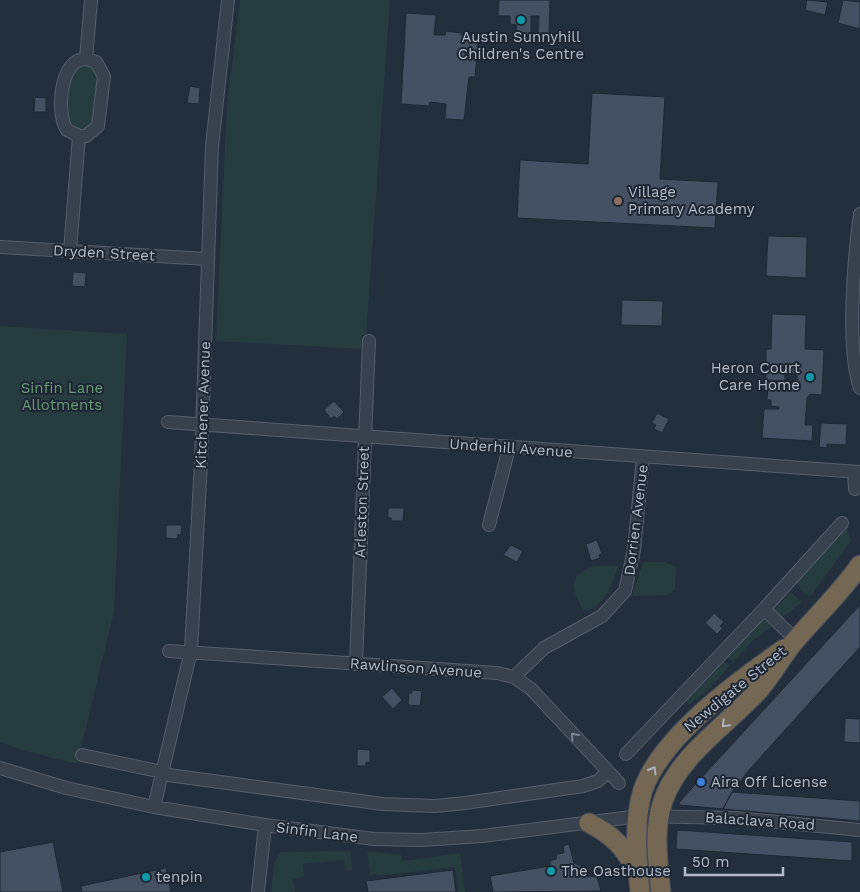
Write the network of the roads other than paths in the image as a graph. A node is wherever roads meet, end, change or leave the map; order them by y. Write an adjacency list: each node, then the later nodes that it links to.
1 (91, 0): 3 (street)
2 (228, 0): 9 (street, Kitchener Avenue)
3 (86, 59): 4 (street); 4 (street)
4 (79, 136): 8 (street)
5 (860, 214): 6 (street)
6 (859, 233): 11 (street)
7 (0, 247): 8 (street, Dryden Street)
8 (70, 251): 9 (street, Dryden Street)
9 (208, 258): 13 (street, Kitchener Avenue)
10 (369, 341): 14 (street, Arleston Street)
11 (860, 388)
12 (168, 422): 13 (street, Underhill Avenue)
13 (202, 424): 14 (street, Underhill Avenue); 25 (street, Kitchener Avenue)
14 (365, 435): 15 (street, Underhill Avenue); 26 (street, Arleston Street)
15 (509, 448): 16 (street, Underhill Avenue); 20 (street)
16 (643, 457): 17 (street, Underhill Avenue); 27 (street, Dorrien Avenue)
17 (857, 472): 18 (street, Underhill Avenue)
18 (855, 489)
19 (842, 523): 22 (street, Newdigate Street)
20 (489, 525)
21 (860, 565): 23 (highway, Newdigate Street)
22 (764, 609): 23 (street, Newdigate Street); 28 (street, Newdigate Street)
23 (795, 642): 35 (highway, Newdigate Street, one-way to 23); 36 (highway, Newdigate Street, one-way to 36)
24 (169, 651): 25 (street, Rawlinson Avenue)
25 (191, 651): 26 (street, Rawlinson Avenue); 32 (street, Kitchener Avenue)
26 (356, 664): 27 (street, Rawlinson Avenue)
27 (514, 677): 31 (street, Rawlinson Avenue, one-way to 27)
28 (626, 754)
29 (82, 755): 32 (street)
30 (0, 768): 34 (street, Sinfin Lane)
31 (607, 772): 32 (street); 33 (street, Rawlinson Avenue)
32 (162, 773): 34 (street, Kitchener Avenue)
33 (619, 783)
34 (154, 807): 38 (street, Sinfin Lane)
35 (639, 816): 36 (street, Balaclava Road); 37 (street, Sinfin Lane); 40 (highway, Newdigate Street)
36 (659, 816): 39 (street, Balaclava Road); 42 (highway, Newdigate Street)
37 (589, 823): 38 (street, Sinfin Lane); 40 (highway)
38 (265, 826): 41 (street)
39 (860, 830)
40 (639, 884)
41 (258, 892)
42 (660, 892)

